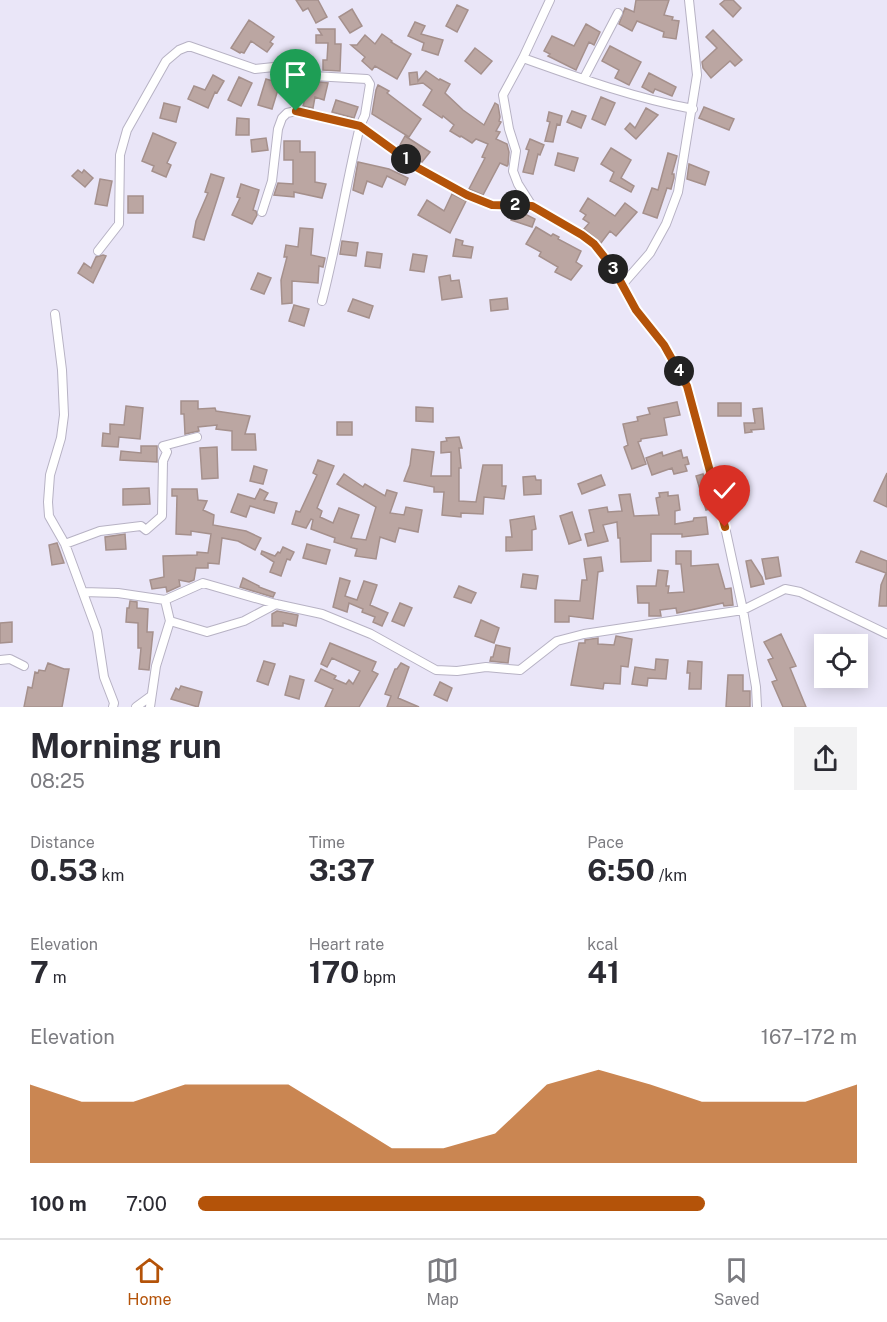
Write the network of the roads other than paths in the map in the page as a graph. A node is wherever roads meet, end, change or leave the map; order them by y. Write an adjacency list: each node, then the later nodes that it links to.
1 (550, 0): 4 (street)
2 (689, 0): 6 (street)
3 (618, 13): 5 (street)
4 (523, 58): 5 (street); 8 (street)
5 (584, 78): 6 (street)
6 (693, 109): 11 (street)
7 (360, 126): 8 (street); 9 (street); 10 (street); 12 (street)
8 (532, 206): 11 (street)
9 (262, 212)
10 (98, 251)
11 (622, 285): 19 (street)
12 (322, 301)
13 (55, 314): 15 (street)
14 (197, 437): 15 (street)
15 (66, 544): 16 (street)
16 (83, 592): 17 (street); 25 (street)
17 (165, 600): 18 (street); 20 (street)
18 (276, 604): 19 (street); 20 (street)
19 (743, 610): 21 (street); 28 (street)
20 (170, 621): 24 (street)
21 (887, 634)
22 (0, 660): 23 (street)
23 (24, 666)
24 (151, 696): 26 (street); 27 (street)
25 (113, 707)
26 (136, 707)
27 (150, 707)
28 (757, 707)

